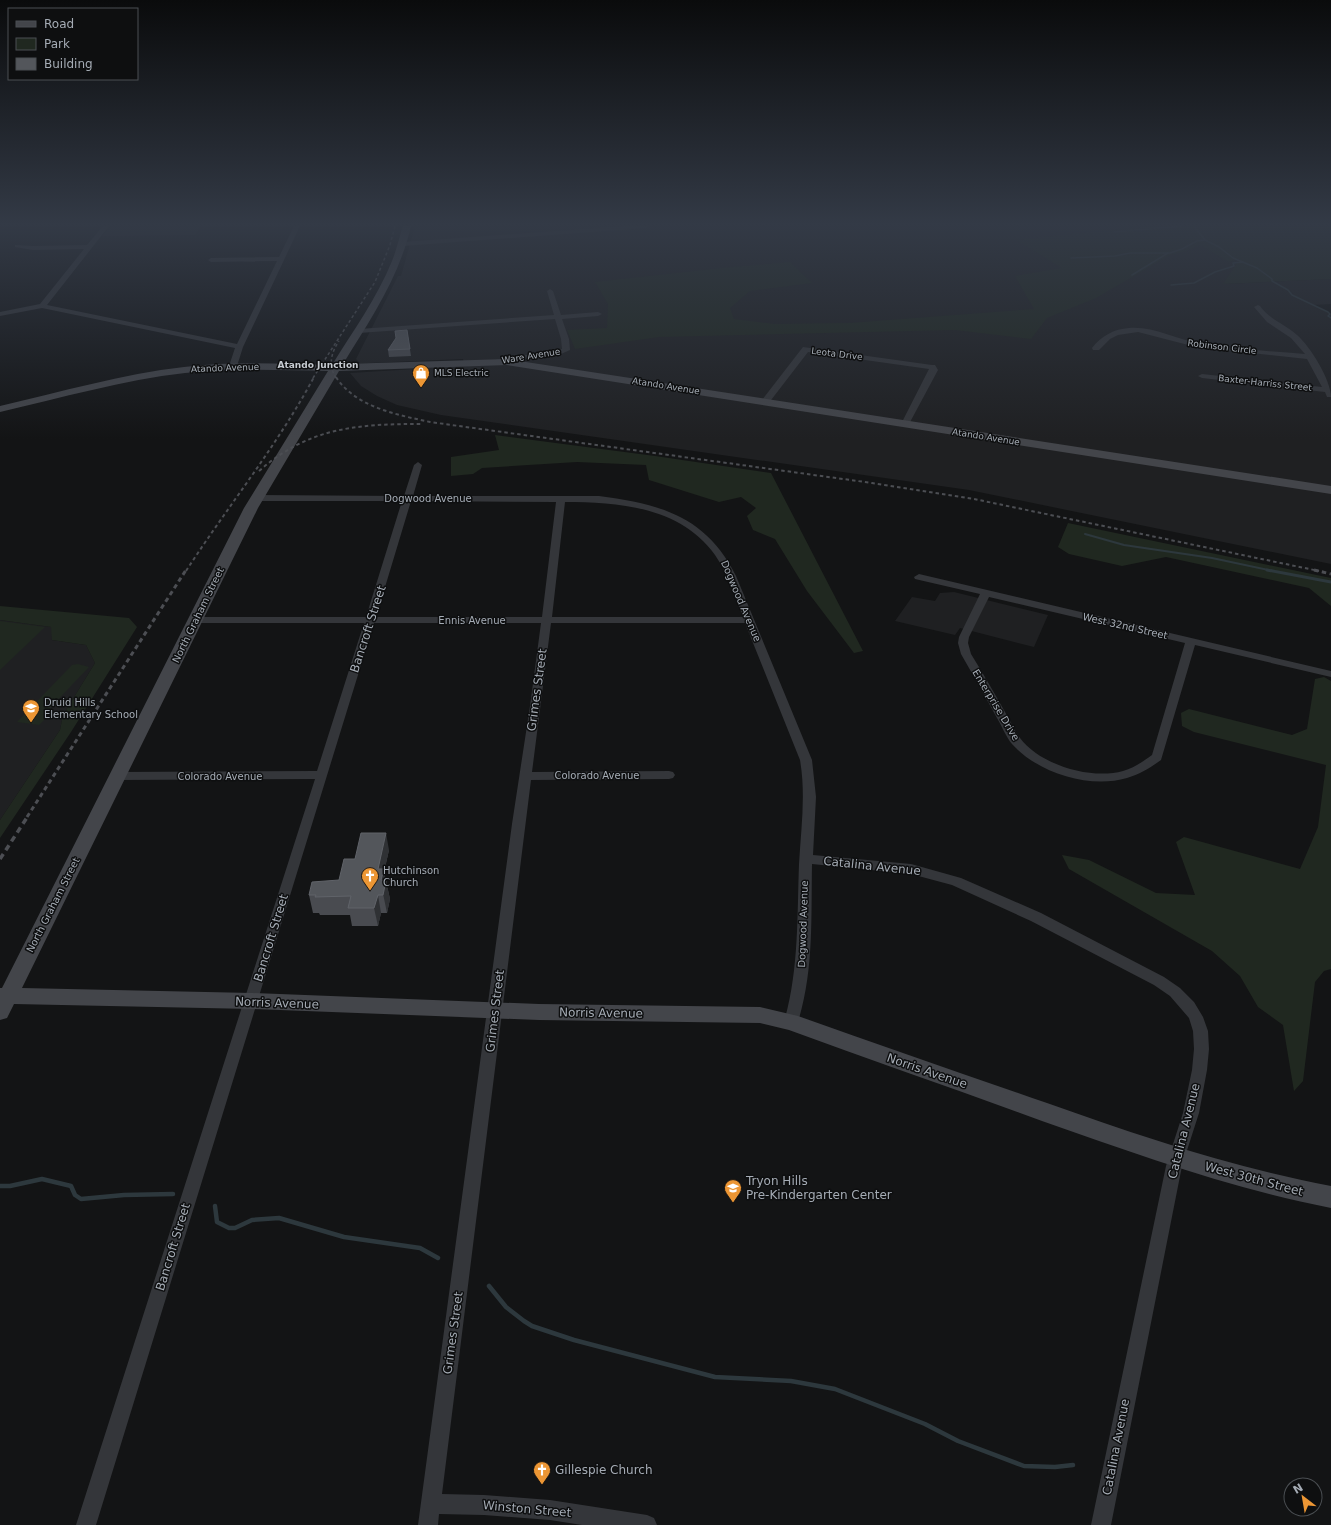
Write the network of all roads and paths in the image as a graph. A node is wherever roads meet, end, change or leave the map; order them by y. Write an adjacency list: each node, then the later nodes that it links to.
1 (49, 297): 5 (street)
2 (262, 297): 11 (street)
3 (378, 297): 10 (main road, North Graham Street)
4 (552, 297): 9 (street)
5 (42, 306): 7 (street); 11 (street)
6 (1258, 307): 13 (street)
7 (0, 314)
8 (598, 314): 9 (street)
9 (558, 317): 10 (street); 14 (street, Ware Avenue)
10 (359, 331): 16 (main road, North Graham Street)
11 (239, 347): 15 (street)
12 (1096, 348): 13 (street, Robinson Circle)
13 (1309, 357): 18 (street)
14 (496, 362): 16 (main road, Atando Avenue); 19 (main road, Atando Avenue)
15 (233, 366): 16 (main road, Atando Avenue); 20 (main road, Atando Avenue)
16 (336, 368): 24 (main road, North Graham Street)
17 (1202, 376): 18 (street, Baxter-Harriss Street)
18 (1329, 394)
19 (764, 402): 21 (main road, Atando Avenue); 21 (street, Leota Drive)
20 (0, 409)
21 (905, 424): 23 (main road, Atando Avenue)
22 (418, 465): 25 (street, Bancroft Street)
23 (1331, 490)
24 (257, 498): 25 (street, Dogwood Avenue); 30 (main road, North Graham Street)
25 (408, 498): 26 (street, Dogwood Avenue); 29 (street, Bancroft Street)
26 (561, 498): 31 (street, Grimes Street); 32 (street, Dogwood Avenue)
27 (919, 577): 28 (street, West 32nd Street)
28 (986, 593): 33 (street, West 32nd Street); 33 (street, Enterprise Drive)
29 (371, 619): 30 (street, Ennis Avenue); 31 (street, Ennis Avenue); 35 (street, Bancroft Street)
30 (195, 620): 37 (main road, North Graham Street)
31 (546, 620): 32 (street, Ennis Avenue); 38 (street, Grimes Street)
32 (750, 620): 39 (street, Dogwood Avenue)
33 (1191, 641): 34 (street, West 32nd Street)
34 (1331, 674)
35 (322, 775): 37 (street, Colorado Avenue); 41 (street, Bancroft Street)
36 (668, 775): 38 (street, Colorado Avenue)
37 (118, 776): 40 (main road, North Graham Street)
38 (526, 776): 42 (street, Grimes Street)
39 (806, 859): 43 (street, Dogwood Avenue); 44 (street, Catalina Avenue)
40 (3, 1001): 41 (main road, Norris Avenue)
41 (252, 1001): 42 (main road, Norris Avenue); 47 (street, Bancroft Street)
42 (495, 1011): 43 (main road, Norris Avenue); 46 (street, Grimes Street)
43 (791, 1022): 44 (main road, Norris Avenue)
44 (1178, 1157): 45 (main road, West 30th Street); 50 (street, Catalina Avenue)
45 (1331, 1197)
46 (430, 1504): 48 (street, Grimes Street); 49 (street, Winston Street)
47 (86, 1525)
48 (428, 1525)
49 (648, 1525)
50 (1101, 1525)

